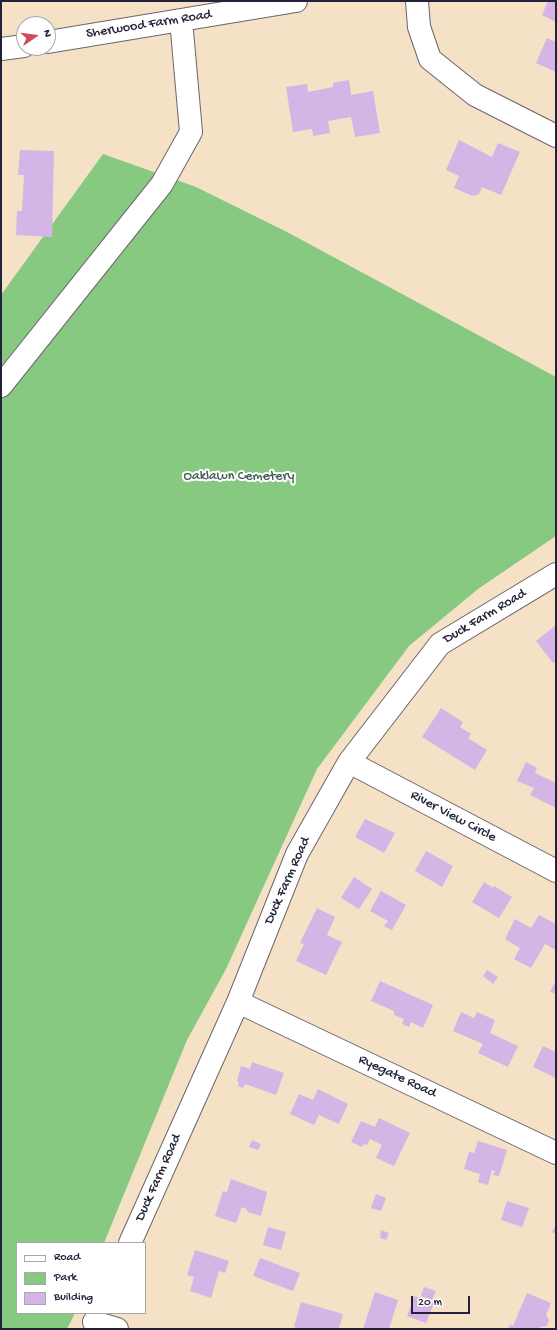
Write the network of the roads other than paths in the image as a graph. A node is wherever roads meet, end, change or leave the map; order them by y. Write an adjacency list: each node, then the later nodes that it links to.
1 (296, 1): 3 (street, Sherwood Farm Road)
2 (417, 1): 7 (street)
3 (181, 20): 4 (street, Sherwood Farm Road); 8 (street)
4 (56, 41)
5 (16, 47): 6 (street)
6 (1, 49)
7 (556, 136)
8 (1, 386)
9 (556, 574): 10 (street, Duck Farm Road)
10 (349, 762): 11 (street, River View Circle); 12 (street, Duck Farm Road)
11 (556, 871)
12 (238, 1002): 13 (street, Ryegate Road); 14 (street, Duck Farm Road)
13 (556, 1152)
14 (130, 1242)
15 (94, 1321): 16 (street)
16 (117, 1329)

